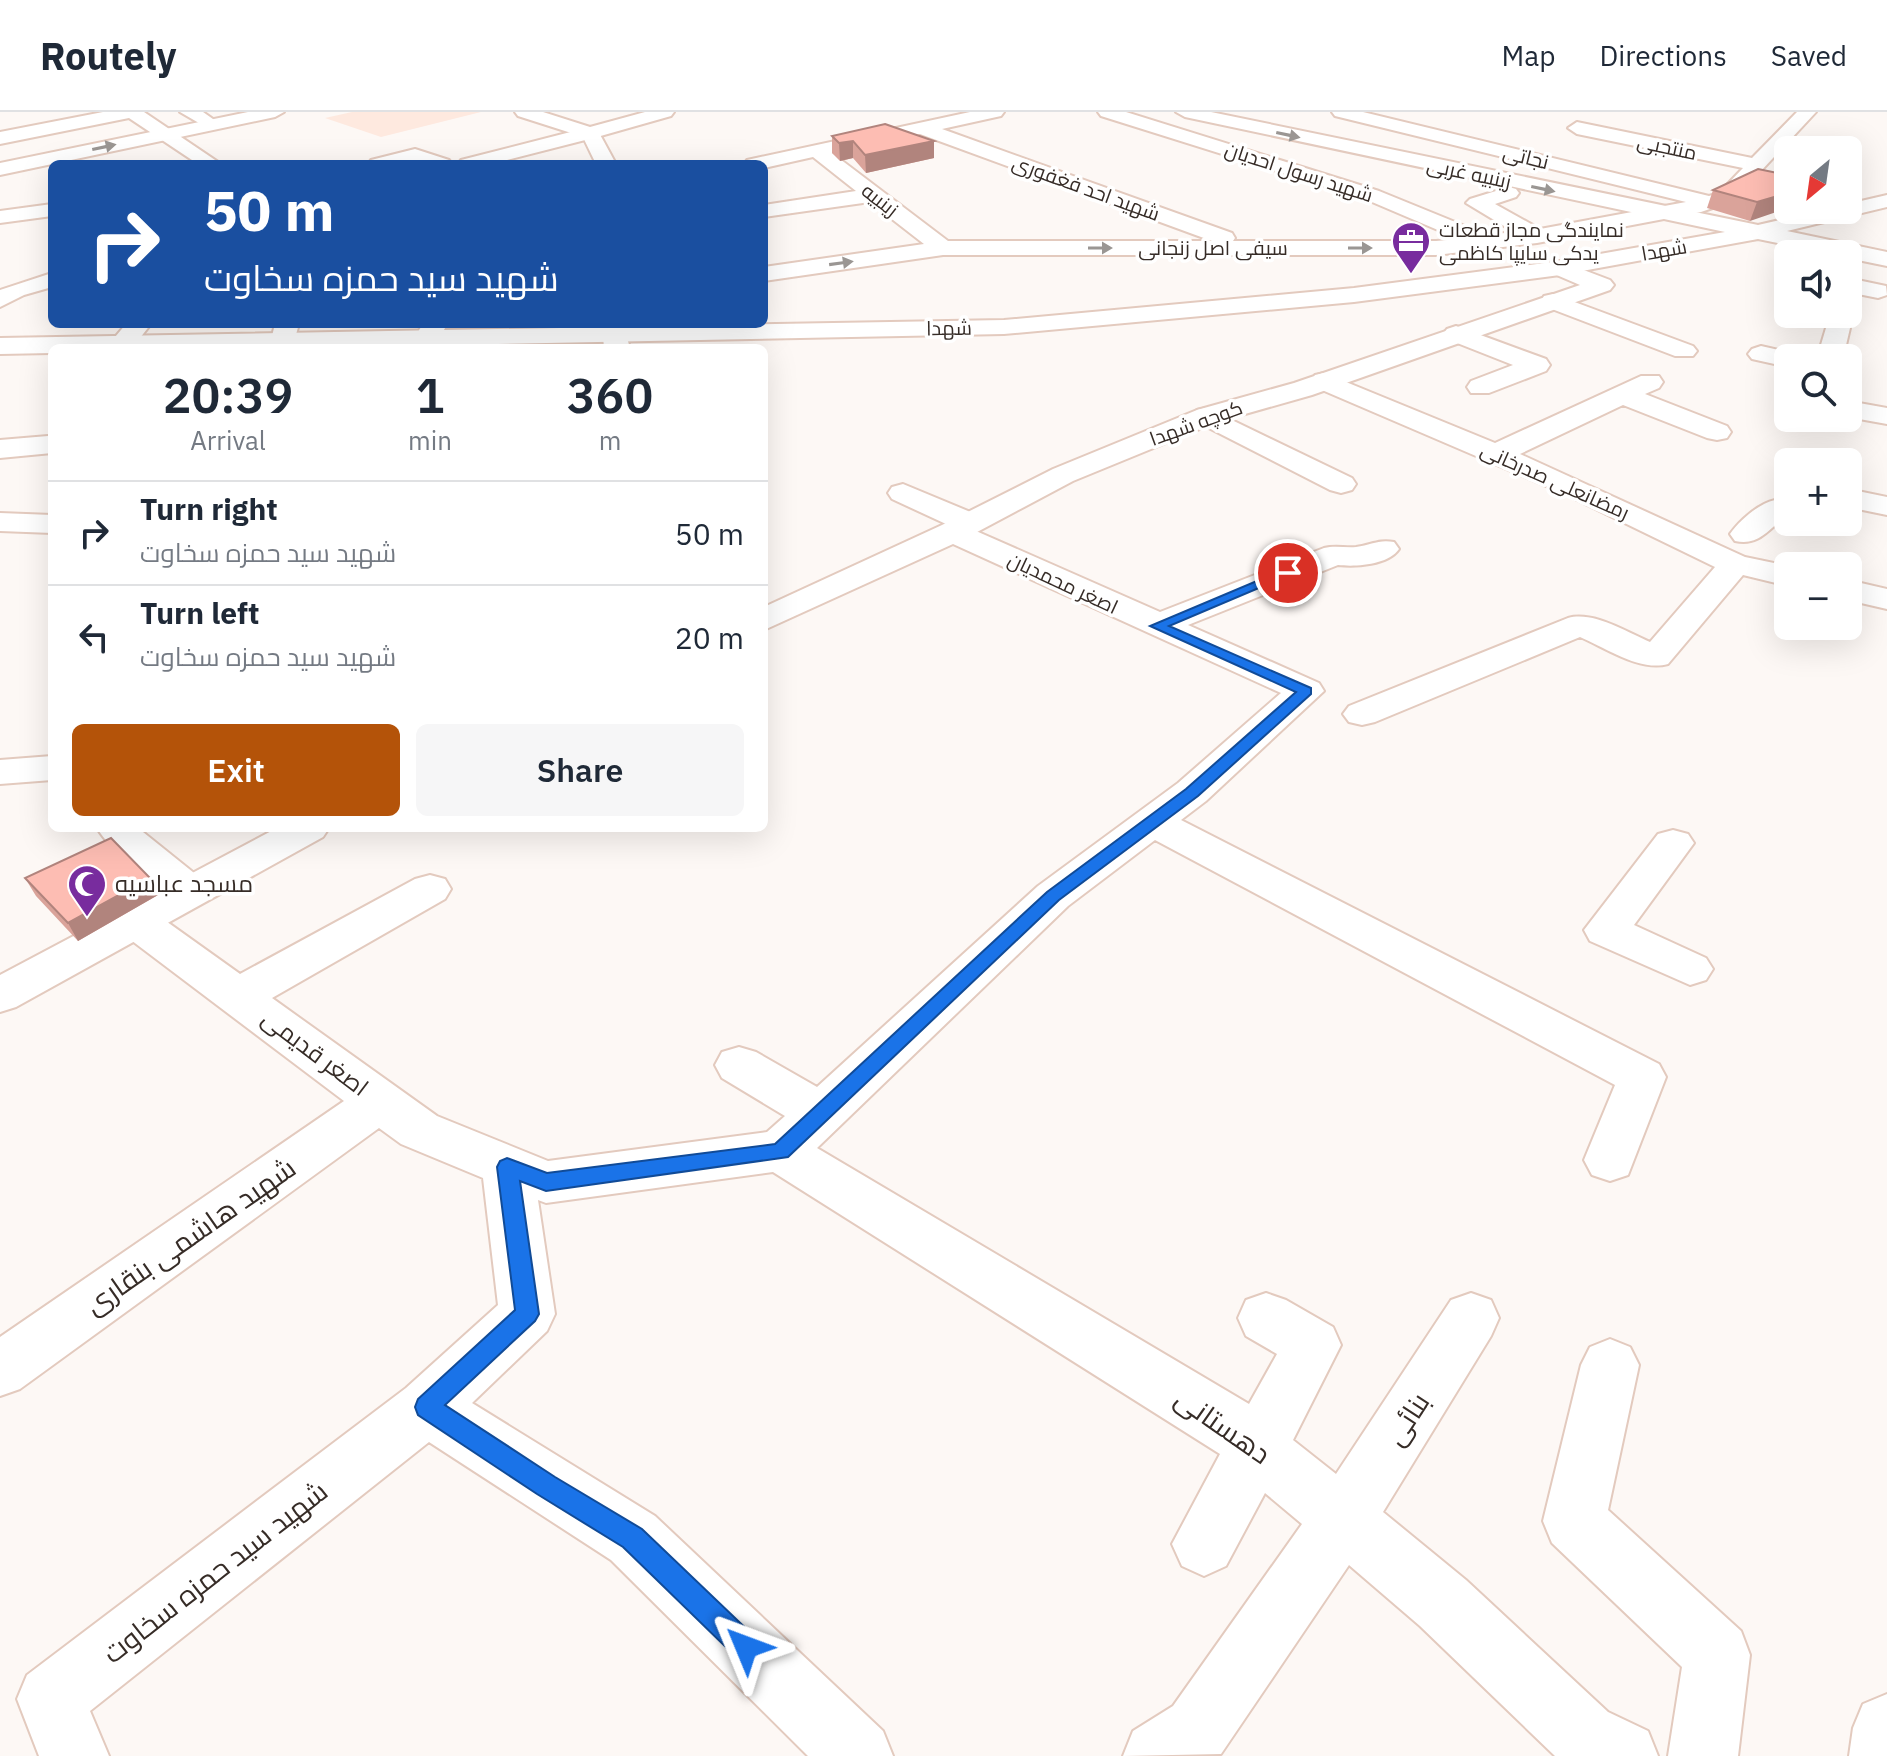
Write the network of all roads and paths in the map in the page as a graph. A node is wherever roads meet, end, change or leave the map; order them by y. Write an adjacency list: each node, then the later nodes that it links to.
1 (131, 112): 19 (street); 20 (street)
2 (189, 112): 12 (street)
3 (275, 112): 12 (street)
4 (524, 112): 18 (street)
5 (536, 112): 18 (street)
6 (665, 112): 18 (street)
7 (1185, 112): 40 (street, زینبیه غربی, one-way to 40)
8 (1341, 112): 13 (street, نجاتی)
9 (1807, 112): 28 (street)
10 (981, 113): 15 (street)
11 (1434, 115): 13 (street)
12 (211, 124): 19 (street)
13 (1397, 126): 35 (street, نجاتی)
14 (1109, 127): 16 (street); 16 (street, شهید رسول احدیان)
15 (921, 128): 21 (street); 49 (street, شهید احد فغفوری)
16 (1160, 128): 29 (street, شهید رسول احدیان)
17 (1577, 128): 28 (street, منتجبی)
18 (593, 132): 25 (street); 26 (street)
19 (166, 133): 22 (street); 30 (street, one-way to 19)
20 (0, 138)
21 (817, 151): 27 (street); 33 (street, زینبیه)
22 (205, 160)
23 (394, 160): 24 (street)
24 (430, 160)
25 (484, 160)
26 (604, 160)
27 (768, 161)
28 (1757, 165): 35 (street)
29 (1288, 167): 31 (street); 34 (street, شهید رسول احدیان)
30 (0, 169)
31 (1254, 177)
32 (1509, 193): 44 (street)
33 (874, 195): 38 (street); 42 (street, زینبیه)
34 (1372, 195): 36 (street); 46 (street, شهید رسول احدیان)
35 (1711, 202): 40 (street, سیفی اصل زنجانی)
36 (1325, 205)
37 (1883, 205): 43 (street, شهدا)
38 (768, 210)
39 (48, 211): 41 (street)
40 (1660, 213): 43 (street, زینبیه غربی); 44 (street, سیفی اصل زنجانی)
41 (0, 217)
42 (923, 233): 47 (street); 48 (street, زینبیه)
43 (1754, 233): 45 (street, زینبیه غربی); 52 (street, شهدا)
44 (1537, 236): 46 (street, سیفی اصل زنجانی)
45 (1786, 240)
46 (1488, 243): 49 (street, سیفی اصل زنجانی, one-way to 46)
47 (842, 244)
48 (943, 248): 49 (street, سیفی اصل زنجانی, one-way to 49); 53 (street, سیفی اصل زنجانی, one-way to 48)
49 (1251, 248)
50 (1862, 255): 51 (street, زینبیه غربی)
51 (1887, 259)
52 (1560, 268): 58 (street, کوچه شهدا); 62 (street, شهدا)
53 (768, 273)
54 (48, 281): 57 (street)
55 (1862, 288): 56 (street)
56 (1878, 291)
57 (0, 300)
58 (1553, 301): 61 (street, کوچه شهدا); 68 (street)
59 (285, 332): 65 (street, شهدا); 66 (street, شهدا)
60 (131, 334): 64 (street, شهدا); 67 (street, شهدا)
61 (1456, 334): 71 (street); 72 (street, کوچه شهدا)
62 (616, 336): 63 (street, شهدا)
63 (430, 337): 66 (street, شهدا)
64 (214, 344)
65 (227, 344)
66 (354, 344)
67 (0, 346)
68 (1684, 351)
69 (1761, 354): 70 (street)
70 (1774, 356)
71 (1512, 374): 74 (street); 76 (street)
72 (1324, 381): 78 (street, کوچه شهدا); 83 (street, رمضانعلی صدرخانی)
73 (1650, 382): 75 (street)
74 (1480, 387)
75 (1622, 395): 76 (street); 80 (street)
76 (1596, 407): 83 (street)
77 (1862, 412): 79 (street)
78 (1207, 416): 84 (street); 93 (street, کوچه شهدا)
79 (1887, 416)
80 (1717, 432)
81 (48, 445): 82 (street)
82 (0, 449)
83 (1496, 454): 85 (street, رمضانعلی صدرخانی)
84 (1341, 484)
85 (1578, 489): 88 (street); 95 (street, رمضانعلی صدرخانی)
86 (903, 493): 93 (street, اصغر محمدیان)
87 (1862, 501): 89 (street)
88 (1539, 506)
89 (1887, 506)
90 (1774, 510): 95 (street)
91 (0, 522): 92 (street)
92 (48, 524)
93 (961, 528): 99 (street, کوچه شهدا); 100 (street, اصغر محمدیان)
94 (1383, 549): 100 (street)
95 (1740, 549): 96 (street, رمضانعلی صدرخانی); 101 (street)
96 (1774, 568)
97 (1862, 593): 98 (street)
98 (1887, 599)
99 (768, 618)
100 (1157, 626): 104 (street, اصغر محمدیان)
101 (1362, 714)
102 (48, 768): 103 (street)
103 (0, 772)
104 (1152, 822): 116 (street); 117 (street)
105 (120, 832): 109 (street)
106 (301, 832): 109 (street)
107 (1673, 843): 111 (street)
108 (430, 889): 113 (street)
109 (189, 891): 110 (street)
110 (134, 920): 112 (street); 113 (street, اصغر قدیمی)
111 (1690, 969)
112 (0, 995)
113 (238, 996): 115 (street, اصغر قدیمی)
114 (739, 1065): 116 (street, دهستانی)
115 (380, 1101): 118 (street, اصغر قدیمی); 122 (street, شهید هاشمی بنقاری)
116 (801, 1132): 118 (street, اصغر قدیمی); 124 (street, دهستانی)
117 (1610, 1160)
118 (507, 1167): 123 (street, شهید سید حمزه سخاوت)
119 (1266, 1318): 124 (street)
120 (1471, 1318): 125 (street, بنائی)
121 (1610, 1365): 132 (street)
122 (0, 1370)
123 (427, 1407): 129 (street, شهید سید حمزه سخاوت); 130 (street)
124 (1258, 1449): 125 (street, دهستانی); 126 (street)
125 (1343, 1519): 128 (street, دهستانی); 131 (street)
126 (1204, 1544)
127 (1887, 1728): 133 (street)
128 (1594, 1749)
129 (74, 1756)
130 (858, 1756)
131 (1158, 1756)
132 (1703, 1756)
133 (1884, 1756)

